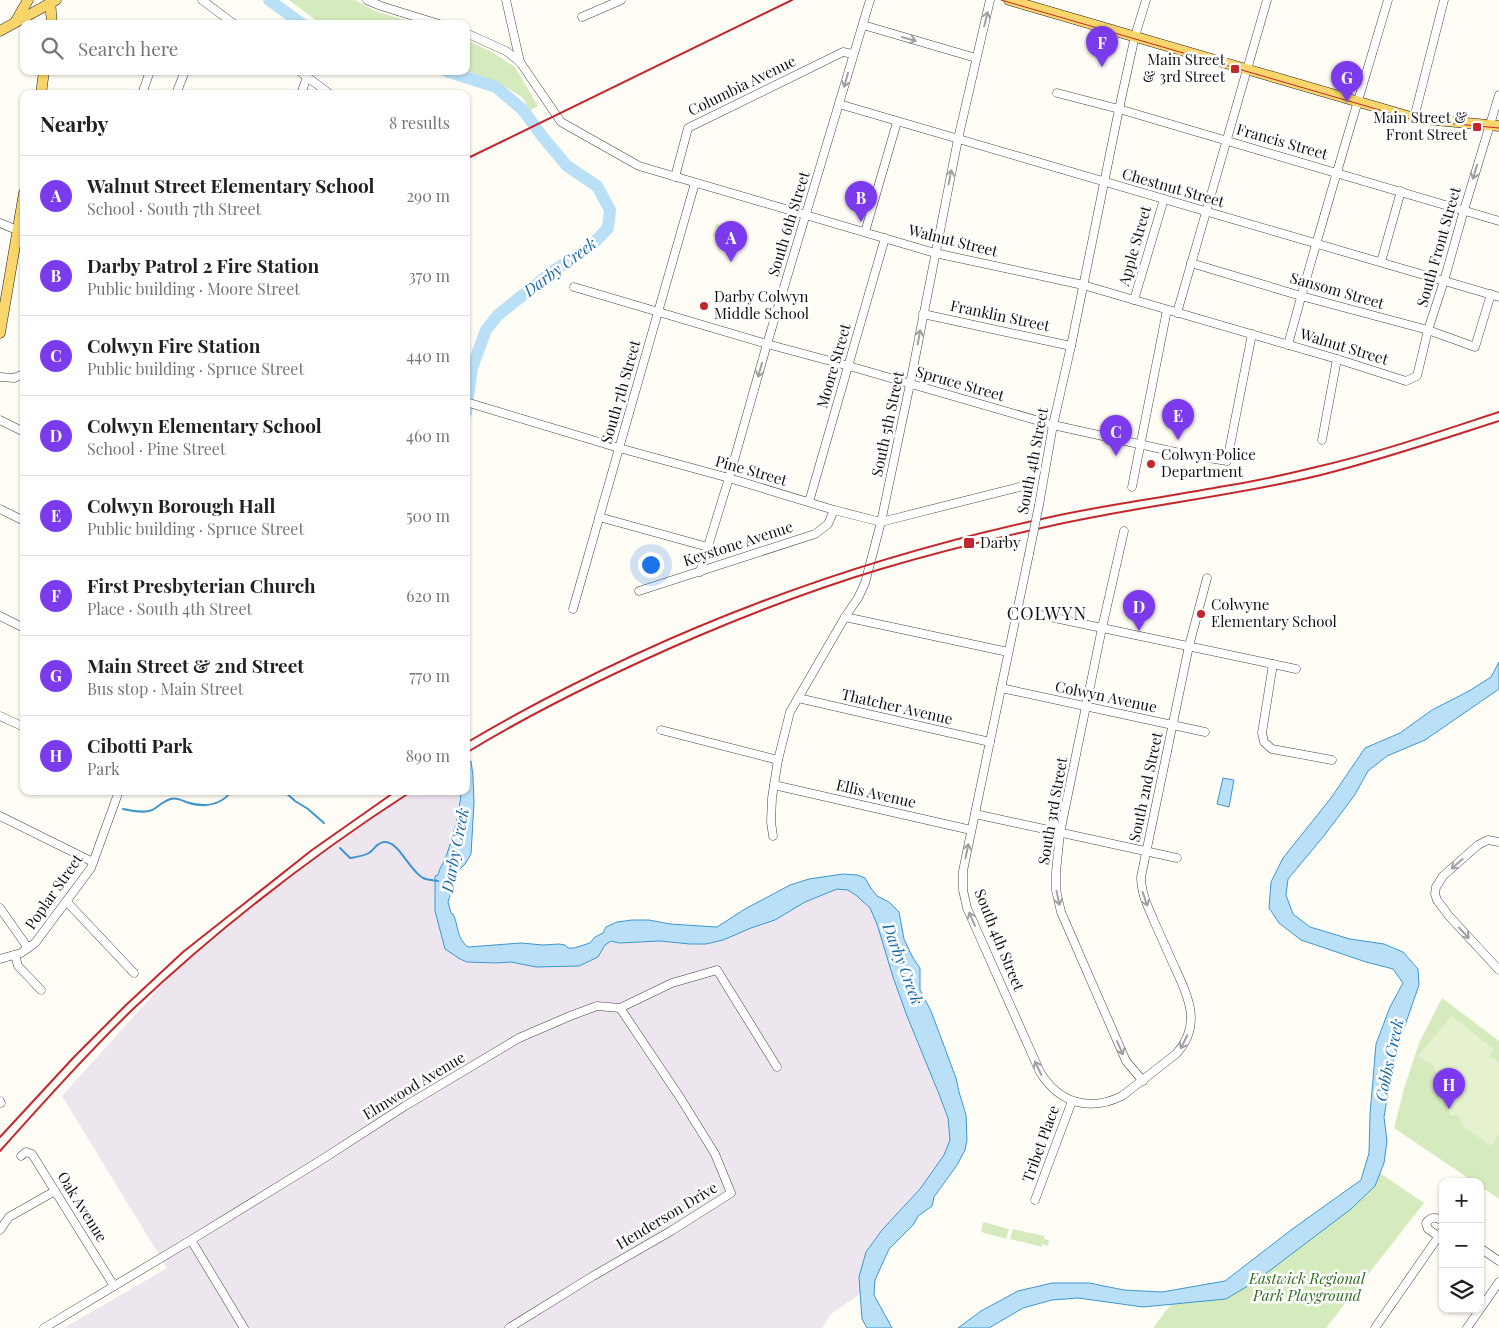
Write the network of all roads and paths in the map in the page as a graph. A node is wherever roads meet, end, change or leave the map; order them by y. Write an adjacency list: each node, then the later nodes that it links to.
1 (28, 0): 18 (main road)
2 (202, 0): 16 (street)
3 (367, 0): 17 (street)
4 (506, 0): 25 (street)
5 (622, 0): 14 (street)
6 (870, 0): 19 (street, South 6th Street)
7 (990, 0): 24 (street, South 5th Street, one-way to 7)
8 (1009, 0): 22 (main road)
9 (1146, 0): 22 (street, South 4th Street)
10 (1267, 0): 26 (street)
11 (1388, 0): 39 (street)
12 (1444, 0): 42 (street)
13 (51, 1): 15 (main road); 18 (main road)
14 (582, 17)
15 (52, 20)
16 (229, 20)
17 (426, 20)
18 (14, 22): 20 (main road)
19 (863, 25): 23 (street, South 6th Street); 24 (street, one-way to 24)
20 (0, 31)
21 (470, 35): 25 (street)
22 (1135, 36): 26 (main road); 41 (street, South 4th Street)
23 (853, 54): 40 (street, South 6th Street, one-way to 40); 48 (street, Columbia Avenue)
24 (976, 58): 45 (street, South 5th Street)
25 (520, 62): 48 (street, Walnut Street)
26 (1246, 70): 39 (main road); 46 (street)
27 (43, 75): 32 (main road)
28 (149, 75): 33 (street)
29 (183, 75): 34 (street)
30 (304, 75): 31 (street)
31 (307, 77): 35 (street); 36 (street)
32 (42, 90)
33 (143, 90)
34 (178, 90)
35 (302, 90)
36 (325, 90)
37 (1057, 93): 41 (street, Francis Street)
38 (1499, 95): 44 (street, South Front Street)
39 (1358, 103): 42 (main road); 47 (street)
40 (839, 104): 43 (street, Chestnut Street); 55 (street, South 6th Street)
41 (1119, 109): 46 (street, Francis Street); 50 (street, South 4th Street)
42 (1414, 118): 44 (main road)
43 (897, 122): 45 (street, Chestnut Street); 59 (street)
44 (1494, 126): 53 (street, South Front Street, one-way to 53)
45 (958, 139): 50 (street, Chestnut Street); 63 (street, South 5th Street, one-way to 45)
46 (1226, 140): 47 (street, Francis Street); 54 (street)
47 (1338, 172): 51 (street, Francis Street); 62 (street)
48 (675, 177): 49 (street, Walnut Street)
49 (695, 182): 55 (street, Walnut Street); 73 (street, South 7th Street)
50 (1104, 182): 52 (street, Chestnut Street); 67 (street, South 4th Street)
51 (1401, 191): 53 (street, Francis Street); 64 (street)
52 (1164, 199): 54 (street, Chestnut Street); 71 (street, Apple Street)
53 (1464, 210): 56 (street, Francis Street); 66 (street, South Front Street)
54 (1206, 212): 62 (street, Chestnut Street); 65 (street)
55 (806, 215): 59 (street, Walnut Street); 79 (street, South 6th Street)
56 (1499, 221)
57 (0, 223): 58 (street)
58 (20, 231)
59 (865, 232): 61 (street, Walnut Street)
60 (20, 236): 77 (main road)
61 (885, 238): 63 (street, Walnut Street); 83 (street, Moore Street)
62 (1315, 243): 64 (street, Chestnut Street); 70 (street)
63 (935, 253): 67 (street, Walnut Street); 75 (street, South 5th Street)
64 (1381, 262): 66 (street, Chestnut Street)
65 (1191, 263): 70 (street, Sansom Street); 74 (street)
66 (1444, 281): 69 (street, Chestnut Street); 76 (street, South Front Street)
67 (1083, 285): 71 (street, Walnut Street); 81 (street, South 4th Street)
68 (574, 287): 73 (street, Spruce Street)
69 (1495, 295): 76 (street, Sansom Street)
70 (1301, 296): 76 (street, Sansom Street); 80 (street)
71 (1134, 300): 72 (street, Walnut Street)
72 (1168, 310): 74 (street, Walnut Street); 93 (street)
73 (658, 311): 79 (street, Spruce Street); 94 (street, South 7th Street)
74 (1177, 313): 78 (street, Walnut Street)
75 (923, 314): 81 (street, Franklin Street); 87 (street, South 5th Street, one-way to 75)
76 (1428, 330): 85 (street, South Front Street)
77 (0, 333)
78 (1252, 334): 80 (street, Walnut Street); 93 (street, Spruce Street)
79 (768, 344): 83 (street, Spruce Street); 95 (street, South 6th Street, one-way to 95)
80 (1288, 345): 82 (street, Walnut Street)
81 (1071, 346): 90 (street, South 4th Street)
82 (1337, 359): 85 (street, Walnut Street); 92 (street)
83 (849, 366): 87 (street, Spruce Street); 98 (street, Moore Street)
84 (20, 376): 86 (street)
85 (1417, 376)
86 (0, 378)
87 (910, 384): 90 (street, Spruce Street); 103 (street, South 5th Street)
88 (470, 403): 94 (street, Pine Street)
89 (0, 420): 91 (street)
90 (1054, 425): 93 (street, Spruce Street); 110 (street, South 4th Street, bridge)
91 (20, 430)
92 (1322, 440)
93 (1141, 444): 97 (street)
94 (619, 448): 95 (street, Pine Street); 101 (street, South 7th Street)
95 (729, 478): 98 (street, Pine Street); 105 (street, South 6th Street)
96 (1030, 484): 103 (street, Pine Street)
97 (1132, 488)
98 (809, 502): 100 (street, Pine Street)
99 (0, 509): 102 (street)
100 (834, 510): 103 (street, Pine Street); 106 (street, Keystone Avenue)
101 (599, 517): 105 (street); 109 (street, South 7th Street)
102 (20, 519)
103 (881, 522): 112 (street, South 5th Street)
104 (1124, 531): 114 (street, South 3rd Street)
105 (708, 547): 106 (street, South 6th Street)
106 (700, 572): 108 (street, Keystone Avenue)
107 (1207, 578): 115 (street, South 2nd Street)
108 (639, 591)
109 (573, 609)
110 (1017, 610): 114 (street); 116 (street, South 4th Street)
111 (0, 616): 113 (street)
112 (845, 617): 116 (street); 120 (street, South 5th Street)
113 (20, 626)
114 (1102, 628): 115 (street); 121 (street, South 3rd Street)
115 (1189, 646): 117 (street); 123 (street, South 2nd Street)
116 (1008, 652): 119 (street, South 4th Street)
117 (1273, 664): 118 (street); 129 (street)
118 (1296, 668)
119 (1001, 688): 121 (street, Colwyn Avenue); 127 (street, South 4th Street)
120 (798, 698): 127 (street, Thatcher Avenue); 128 (street, South 5th Street)
121 (1087, 707): 123 (street, Colwyn Avenue); 135 (street, South 3rd Street)
122 (0, 716): 124 (street)
123 (1173, 725): 126 (street, Colwyn Avenue); 138 (street, South 2nd Street)
124 (20, 726)
125 (661, 730): 128 (street)
126 (1205, 732)
127 (990, 742): 132 (street, South 4th Street)
128 (778, 760): 130 (street, South 5th Street)
129 (1332, 760)
130 (774, 785): 134 (street, Ellis Avenue); 136 (street, South 5th Street)
131 (118, 795): 140 (street, Poplar Street)
132 (974, 814): 134 (street, South 4th Street); 135 (street)
133 (0, 816): 140 (street)
134 (971, 830): 153 (street, South 4th Street, one-way to 134)
135 (1060, 833): 138 (street); 152 (street, South 3rd Street, one-way to 152)
136 (774, 836)
137 (1499, 842): 146 (street, one-way to 146)
138 (1146, 851): 139 (street); 149 (street, South 2nd Street, one-way to 149)
139 (1177, 858)
140 (93, 862): 141 (street, Poplar Street)
141 (67, 902): 143 (street, Poplar Street); 147 (street)
142 (0, 908): 143 (street)
143 (28, 948): 144 (street, Poplar Street)
144 (15, 955): 145 (street, Poplar Street); 148 (street)
145 (0, 959)
146 (1499, 970)
147 (134, 973)
148 (41, 990)
149 (1188, 995): 152 (street, Tribet Place, one-way to 152)
150 (620, 1008): 151 (street, Elmwood Avenue); 161 (street, Elmwood Avenue); 168 (street, Henderson Drive)
151 (777, 1067)
152 (1143, 1081): 153 (street, Tribet Place)
153 (1072, 1101): 156 (street, Tribet Place)
154 (21, 1156): 155 (street, Oak Avenue)
155 (56, 1191): 158 (street); 165 (street, Oak Avenue)
156 (1035, 1200)
157 (1439, 1219): 159 (street)
158 (0, 1230)
159 (1439, 1233)
160 (1439, 1234): 169 (street)
161 (191, 1240): 165 (street, Elmwood Avenue); 167 (street)
162 (1484, 1251): 163 (street)
163 (1499, 1261)
164 (1499, 1282): 170 (street)
165 (114, 1286): 166 (street, Elmwood Avenue)
166 (44, 1328)
167 (244, 1328)
168 (509, 1328)
169 (1375, 1328)
170 (1467, 1328)

